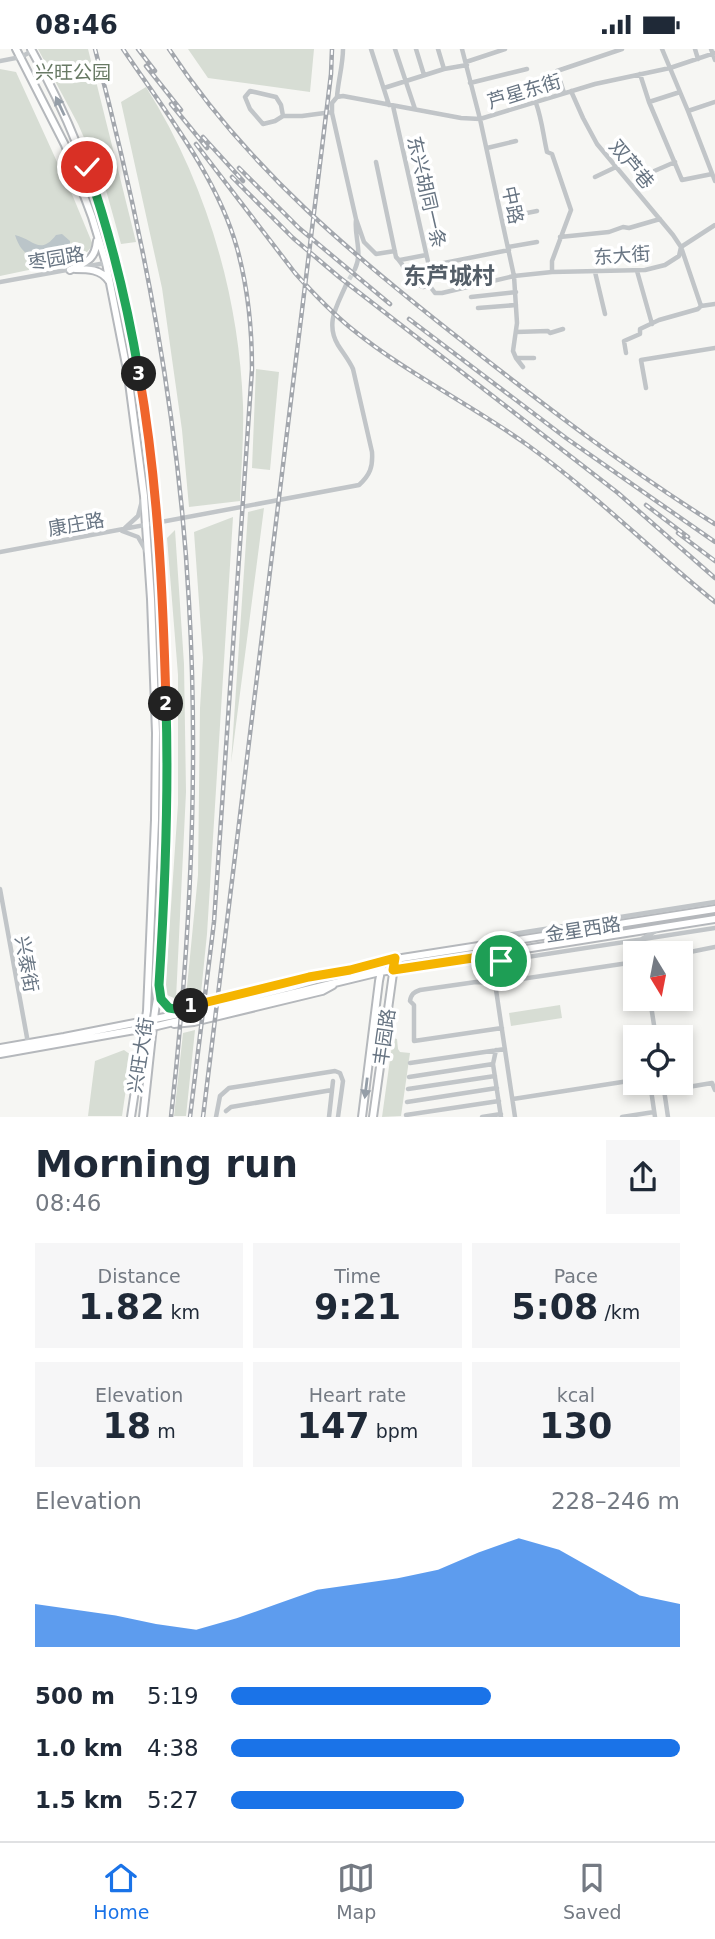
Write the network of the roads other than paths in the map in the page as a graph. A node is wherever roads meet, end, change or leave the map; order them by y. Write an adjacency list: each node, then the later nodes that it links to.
1 (16, 49): 15 (main road, 兴旺大街)
2 (343, 49): 30 (street)
3 (371, 49): 26 (street, 东兴胡同一条)
4 (395, 49): 24 (street)
5 (416, 49): 23 (street)
6 (438, 49): 20 (street)
7 (462, 49): 18 (street, 中路)
8 (505, 49): 13 (street)
9 (622, 49): 29 (street)
10 (662, 49): 19 (street)
11 (695, 49): 16 (street)
12 (32, 50): 15 (street); 61 (main road, 兴旺大街, one-way to 12)
13 (489, 51): 18 (street)
14 (714, 54): 16 (street, 芦星东街)
15 (21, 57): 17 (street); 53 (main road, 兴旺大街)
16 (698, 59): 19 (street, 芦星东街)
17 (0, 61)
18 (467, 64): 20 (street); 25 (street, 中路)
19 (670, 68): 22 (street, 芦星东街); 28 (street)
20 (444, 69): 23 (street)
21 (527, 69): 25 (street)
22 (640, 74): 27 (street, 芦星东街); 31 (street)
23 (424, 75): 24 (street)
24 (406, 82): 26 (street); 35 (street)
25 (470, 83): 39 (street, 中路)
26 (384, 88): 34 (street, 东兴胡同一条)
27 (571, 91): 29 (street, 芦星东街); 44 (street, 双芦巷)
28 (680, 92): 31 (street); 36 (street)
29 (564, 93): 33 (street, 芦星东街)
30 (337, 97): 34 (street, 芦星东街); 37 (street)
31 (649, 102): 43 (street)
32 (715, 102): 36 (street)
33 (536, 103): 39 (street, 芦星东街); 54 (street)
34 (391, 106): 35 (street, 芦星东街); 59 (street, 东兴胡同一条)
35 (415, 109): 39 (street, 芦星东街)
36 (688, 111): 45 (street)
37 (332, 112): 38 (street); 50 (street)
38 (283, 116): 38 (street)
39 (480, 119): 41 (street, 中路)
40 (516, 142): 41 (street)
41 (486, 148): 49 (street, 中路)
42 (376, 162): 58 (street)
43 (675, 162): 45 (street); 47 (street)
44 (616, 167): 46 (street); 47 (street, 双芦巷)
45 (714, 176)
46 (595, 177)
47 (632, 186): 51 (street, 双芦巷)
48 (537, 211): 49 (street)
49 (502, 218): 57 (street, 中路)
50 (356, 219): 58 (street); 65 (street)
51 (660, 219): 54 (street); 56 (street, 双芦巷)
52 (715, 225): 56 (street, 东大街)
53 (97, 232): 62 (main road, 兴旺大街); 64 (main road)
54 (560, 237): 67 (street)
55 (537, 241): 57 (street)
56 (681, 247): 66 (street, 东大街); 78 (street, 双芦巷)
57 (509, 249): 63 (street); 69 (street, 中路)
58 (394, 251): 60 (street)
59 (426, 255): 60 (street); 63 (street, 东兴胡同一条)
60 (400, 260): 73 (street)
61 (117, 261): 62 (street, 枣园路); 91 (main road, 兴旺大街)
62 (106, 263): 64 (street, 枣园路); 71 (main road, 兴旺大街)
63 (429, 266): 73 (street, 东兴胡同一条)
64 (70, 269): 70 (street, 枣园路); 71 (main road)
65 (355, 269)
66 (637, 271): 68 (street, 东大街); 81 (street)
67 (552, 272): 68 (street, 东大街); 69 (street, 东大街)
68 (595, 272): 80 (street)
69 (514, 276): 73 (street, 东大街); 74 (street, 中路)
70 (0, 282)
71 (111, 283): 90 (main road, 兴旺大街)
72 (346, 285): 91 (street, 康庄路)
73 (429, 285)
74 (516, 292): 75 (street); 77 (street, 中路)
75 (471, 297)
76 (715, 304): 78 (street)
77 (516, 305): 79 (street); 83 (street, 中路)
78 (701, 306): 81 (street)
79 (478, 308)
80 (605, 314)
81 (652, 324): 85 (street)
82 (564, 329): 83 (street)
83 (516, 332): 86 (street, 中路)
84 (715, 348): 89 (street)
85 (625, 353)
86 (516, 358): 87 (street); 88 (street)
87 (534, 358)
88 (523, 367)
89 (646, 388)
90 (144, 496): 92 (main road, 兴旺大街); 93 (street)
91 (157, 523): 92 (street, 康庄路); 114 (main road, 兴旺大街)
92 (147, 525): 93 (street, 康庄路); 95 (main road, 兴旺大街)
93 (121, 530): 94 (street, 康庄路); 95 (street)
94 (0, 552)
95 (147, 553): 121 (main road, 兴旺大街)
96 (0, 889): 123 (street, 兴泰街)
97 (715, 902): 102 (street)
98 (715, 909): 107 (main road, 金星西路)
99 (715, 919): 100 (main road)
100 (662, 927): 103 (street); 106 (main road)
101 (715, 928): 103 (street)
102 (488, 938)
103 (642, 939): 106 (street)
104 (715, 947): 105 (street)
105 (693, 951)
106 (486, 956): 111 (main road); 113 (street)
107 (395, 958): 108 (main road, 金星西路); 111 (main road, 丰园路)
108 (383, 961): 110 (main road, 金星西路); 112 (main road, 丰园路)
109 (623, 964): 113 (street)
110 (350, 970): 117 (main road); 118 (main road, 金星西路)
111 (393, 970): 112 (main road); 116 (main road, 丰园路)
112 (380, 972): 115 (main road, 丰园路); 120 (main road)
113 (495, 983): 122 (street); 122 (street)
114 (159, 985): 117 (main road); 120 (main road, 兴旺大街)
115 (376, 1002): 116 (main road); 153 (main road, 丰园路, one-way to 153)
116 (388, 1007): 154 (main road, 丰园路)
117 (182, 1010): 118 (main road); 119 (main road)
118 (200, 1010): 119 (main road, 金星西路)
119 (172, 1016): 120 (main road, 金星西路)
120 (153, 1023): 121 (main road, 金星西路); 149 (main road, 兴旺大街)
121 (145, 1025): 123 (main road, 金星西路); 127 (main road, 金星西路); 148 (main road, 兴旺大街)
122 (502, 1028): 125 (street)
123 (28, 1043): 124 (main road, 金星西路)
124 (0, 1048)
125 (505, 1049): 126 (street); 141 (street)
126 (496, 1050): 128 (street); 129 (street)
127 (0, 1053)
128 (410, 1063)
129 (493, 1064): 130 (street); 131 (street)
130 (495, 1076): 135 (street); 136 (street)
131 (409, 1077)
132 (333, 1081): 137 (street)
133 (623, 1082): 141 (street)
134 (693, 1086): 138 (street)
135 (497, 1088): 142 (street); 143 (street)
136 (408, 1089)
137 (332, 1090): 144 (street); 151 (street)
138 (715, 1090)
139 (652, 1095): 145 (street)
140 (665, 1095): 158 (street)
141 (513, 1099): 156 (street)
142 (499, 1101): 146 (street); 147 (street)
143 (407, 1102)
144 (226, 1111)
145 (655, 1114): 157 (street)
146 (406, 1115)
147 (501, 1115): 155 (street)
148 (131, 1117)
149 (143, 1117)
150 (216, 1117): 152 (street)
151 (329, 1117)
152 (338, 1117)
153 (362, 1117)
154 (373, 1117)
155 (482, 1117)
156 (515, 1117)
157 (622, 1117)
158 (668, 1117)

